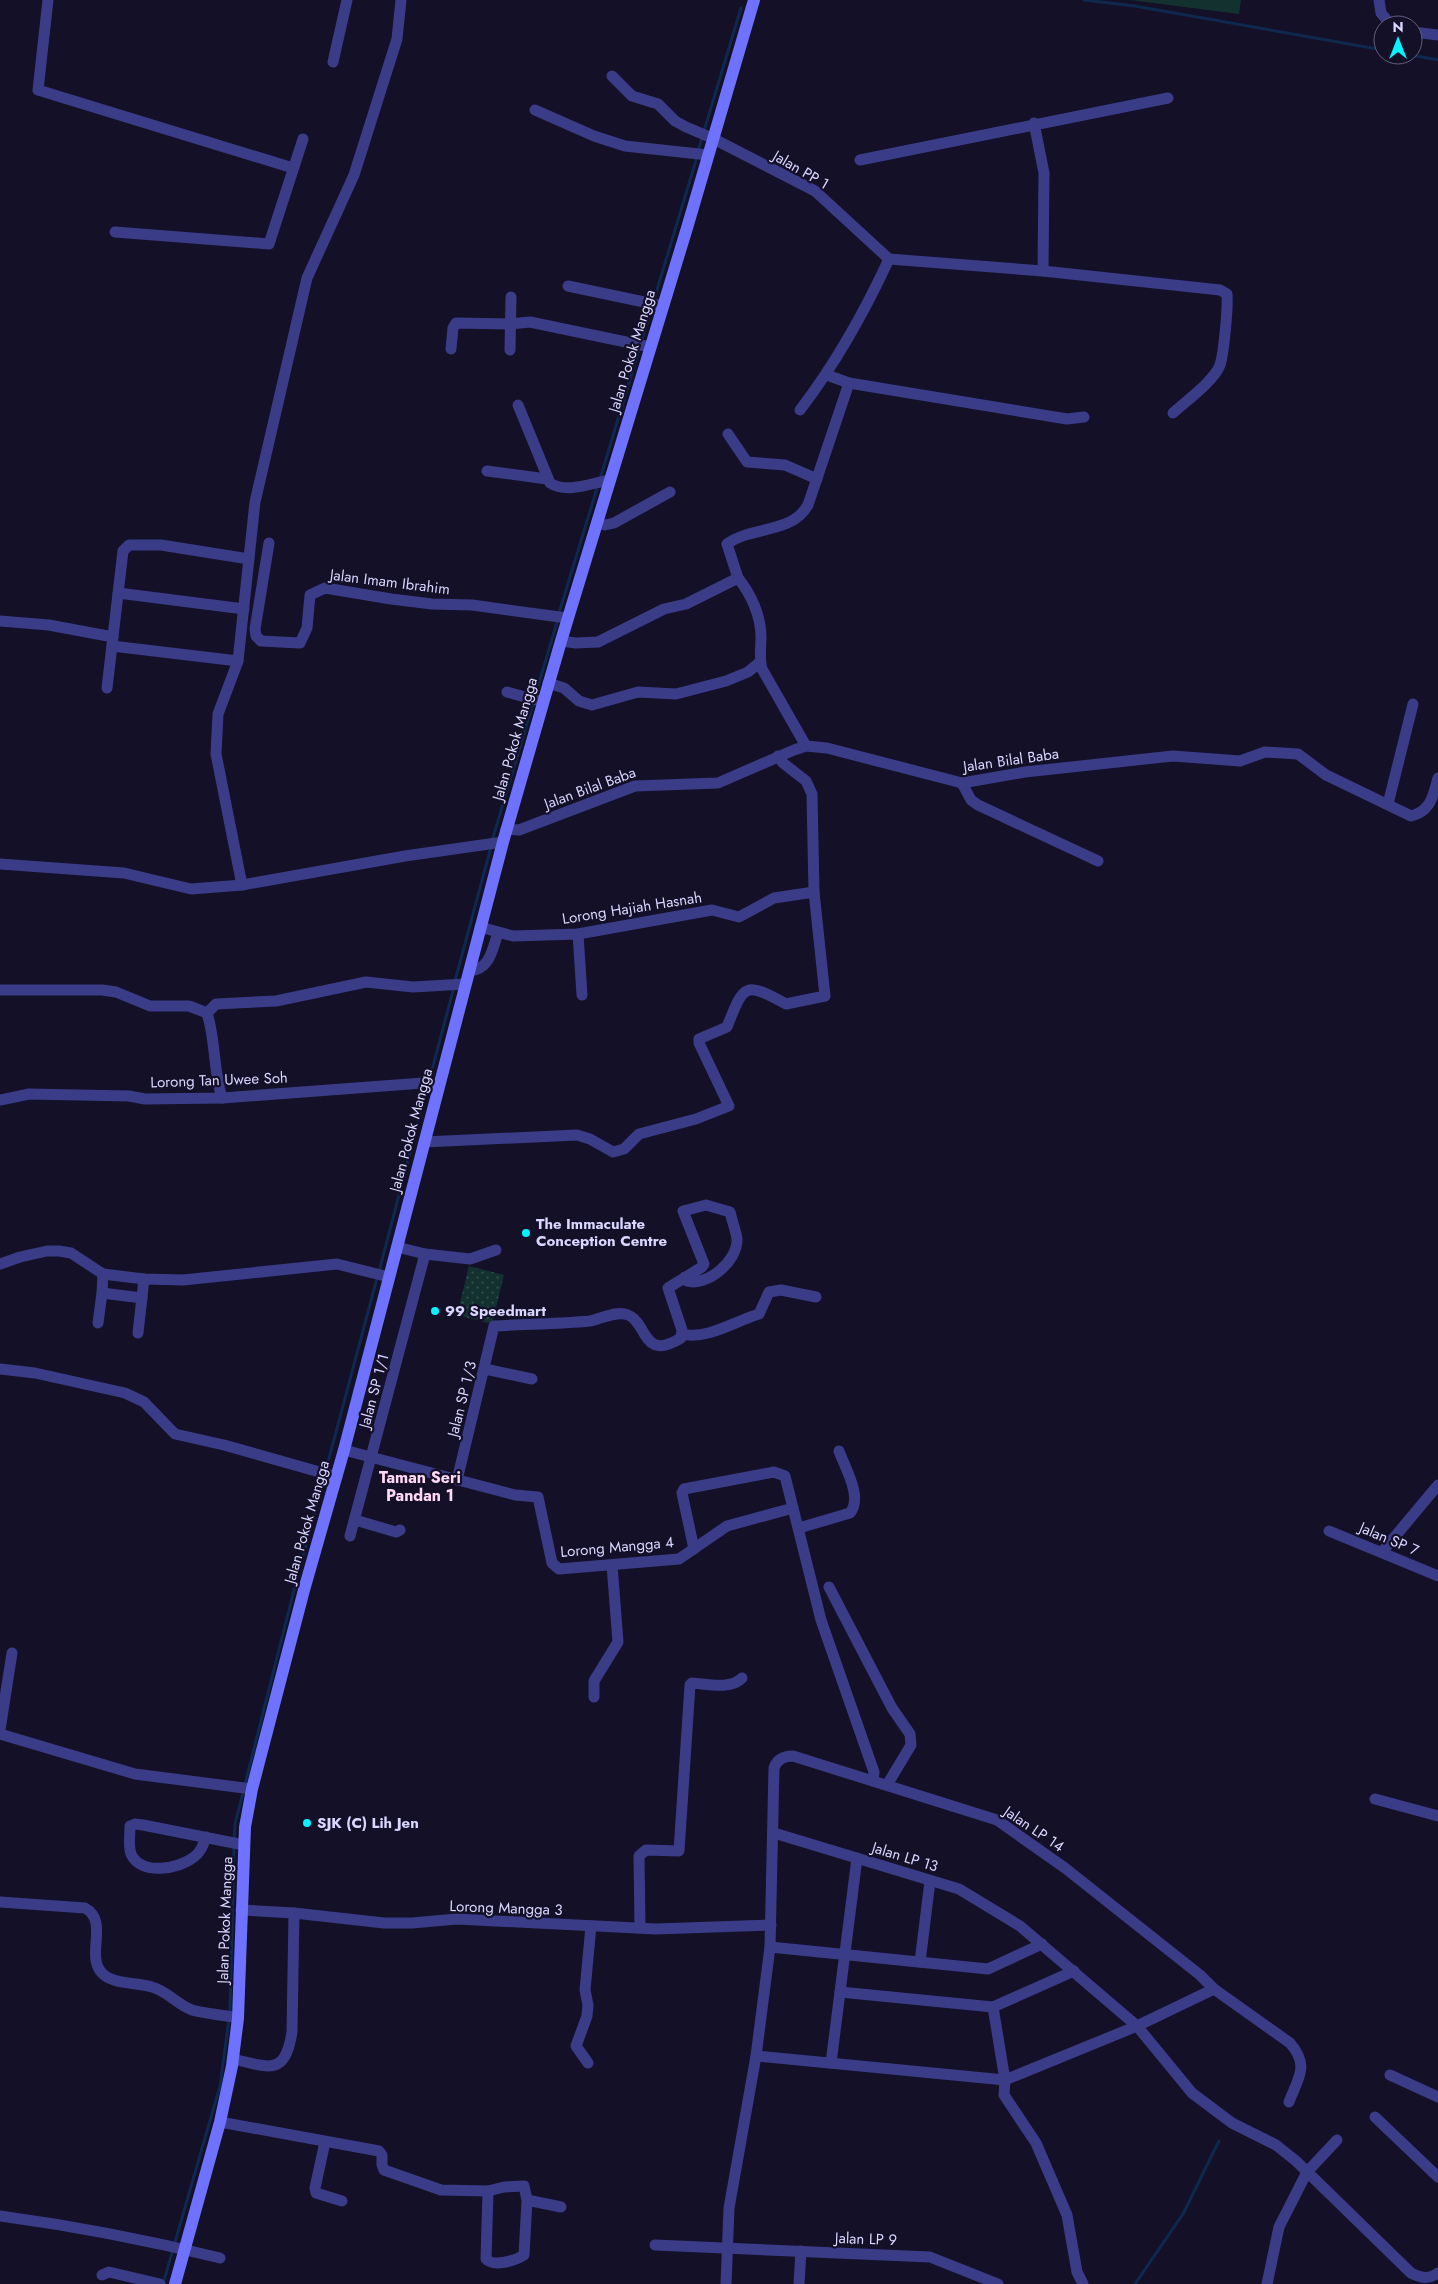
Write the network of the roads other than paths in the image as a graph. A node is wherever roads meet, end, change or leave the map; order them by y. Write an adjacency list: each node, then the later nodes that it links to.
1 (48, 0): 18 (street)
2 (346, 0): 9 (street)
3 (401, 0): 43 (street)
4 (754, 0): 14 (main road, Jalan Pokok Mangga)
5 (1379, 0): 6 (street)
6 (1382, 15)
7 (1423, 33): 8 (street)
8 (1438, 35)
9 (333, 62)
10 (612, 76): 14 (street, Jalan PP 1)
11 (1168, 98): 13 (street)
12 (535, 110): 16 (street)
13 (1034, 123): 17 (street); 21 (street)
14 (710, 137): 16 (main road, Jalan Pokok Mangga); 20 (street, Jalan PP 1)
15 (302, 139): 18 (street)
16 (705, 155): 24 (main road, Jalan Pokok Mangga)
17 (860, 160)
18 (293, 168): 19 (street)
19 (115, 232)
20 (889, 259): 21 (street); 29 (street)
21 (1043, 271): 33 (street)
22 (568, 286): 24 (street)
23 (512, 297): 25 (street)
24 (656, 304): 26 (main road, Jalan Pokok Mangga)
25 (510, 324): 26 (street); 27 (street); 28 (street)
26 (647, 347): 39 (main road, Jalan Pokok Mangga)
27 (451, 349)
28 (510, 350)
29 (827, 375): 30 (street); 32 (street)
30 (850, 383): 34 (street); 38 (street)
31 (518, 405): 37 (street)
32 (800, 410)
33 (1173, 413)
34 (1084, 417)
35 (728, 434): 38 (street)
36 (486, 471): 37 (street)
37 (547, 479): 39 (street)
38 (817, 480): 44 (street)
39 (608, 481): 41 (main road, Jalan Pokok Mangga)
40 (670, 492): 41 (street)
41 (597, 522): 47 (main road, Jalan Pokok Mangga)
42 (269, 543): 47 (street, Jalan Imam Ibrahim)
43 (249, 559): 45 (street); 46 (street)
44 (738, 578): 49 (street); 52 (street)
45 (118, 593): 46 (street); 50 (street)
46 (244, 609): 51 (street)
47 (561, 616): 49 (main road, Jalan Pokok Mangga)
48 (0, 621): 50 (street)
49 (560, 640): 53 (main road, Jalan Pokok Mangga)
50 (113, 642): 51 (street); 54 (street)
51 (238, 661): 66 (street)
52 (760, 662): 53 (street); 58 (street)
53 (548, 683): 56 (main road, Jalan Pokok Mangga)
54 (107, 688)
55 (506, 692): 56 (street)
56 (537, 700): 63 (main road, Jalan Pokok Mangga)
57 (1414, 704): 62 (street)
58 (806, 746): 59 (street, Jalan Bilal Baba); 61 (street, Jalan Bilal Baba)
59 (778, 756): 63 (street, Jalan Bilal Baba); 67 (street)
60 (1438, 778): 62 (street, Jalan Bilal Baba)
61 (962, 784): 62 (street, Jalan Bilal Baba); 64 (street)
62 (1388, 804)
63 (502, 838): 66 (street, Jalan Bilal Baba); 68 (main road, Jalan Pokok Mangga)
64 (1098, 861)
65 (0, 864): 66 (street, Jalan Bilal Baba)
66 (242, 885)
67 (814, 892): 70 (street, Lorong Hajiah Hasnah); 79 (street)
68 (480, 927): 69 (street, Lorong Hajiah Hasnah); 71 (main road, Jalan Pokok Mangga)
69 (498, 933): 70 (street, Lorong Hajiah Hasnah); 71 (street)
70 (578, 934): 74 (street)
71 (469, 971): 72 (main road, Jalan Pokok Mangga)
72 (465, 984): 75 (street); 76 (main road, Jalan Pokok Mangga)
73 (0, 990): 75 (street)
74 (582, 995)
75 (207, 1013): 77 (street)
76 (432, 1085): 77 (street, Lorong Tan Uwee Soh); 79 (main road, Jalan Pokok Mangga)
77 (222, 1098): 78 (street, Lorong Tan Uwee Soh)
78 (0, 1100)
79 (424, 1142): 80 (main road, Jalan Pokok Mangga)
80 (397, 1247): 82 (street); 85 (main road, Jalan Pokok Mangga)
81 (496, 1250): 82 (street)
82 (425, 1254): 99 (street, Jalan SP 1/1)
83 (0, 1264): 84 (street)
84 (103, 1274): 87 (street); 88 (street)
85 (381, 1274): 87 (street); 97 (main road, Jalan Pokok Mangga)
86 (685, 1278): 86 (street); 93 (street)
87 (144, 1279): 90 (street)
88 (102, 1293): 90 (street); 91 (street)
89 (816, 1297): 93 (street)
90 (142, 1298): 92 (street)
91 (98, 1323)
92 (138, 1333)
93 (682, 1334): 94 (street, Jalan SP 1/3)
94 (485, 1369): 96 (street); 101 (street, Jalan SP 1/3)
95 (0, 1370): 100 (street)
96 (532, 1379)
97 (344, 1450): 99 (street, Lorong Mangga 4); 100 (main road, Jalan Pokok Mangga)
98 (839, 1451): 105 (street)
99 (372, 1458): 101 (street, Lorong Mangga 4); 104 (street, Jalan SP 1/1)
100 (329, 1475): 121 (main road, Jalan Pokok Mangga)
101 (457, 1480): 111 (street, Lorong Mangga 4)
102 (1438, 1485): 110 (street)
103 (793, 1508): 105 (street); 109 (street, Lorong Mangga 4); 109 (street)
104 (355, 1520): 106 (street); 108 (street, Jalan SP 1/1)
105 (799, 1528): 119 (street)
106 (400, 1530)
107 (1329, 1531): 110 (street, Jalan SP 7)
108 (350, 1536)
109 (694, 1548): 111 (street, Lorong Mangga 4)
110 (1382, 1552): 112 (street, Jalan SP 7)
111 (612, 1566): 116 (street)
112 (1438, 1576)
113 (830, 1587): 120 (street)
114 (12, 1653): 117 (street)
115 (742, 1678): 134 (street)
116 (594, 1697)
117 (0, 1730)
118 (0, 1734): 121 (street)
119 (873, 1781): 120 (street, Jalan LP 14); 124 (street, Jalan LP 14)
120 (887, 1785): 140 (street, Jalan LP 14)
121 (246, 1788): 126 (main road, Jalan Pokok Mangga)
122 (1375, 1799): 123 (street)
123 (1438, 1816)
124 (774, 1833): 127 (street, Jalan LP 13); 132 (street)
125 (206, 1837): 125 (street); 126 (street)
126 (237, 1843): 130 (main road, Jalan Pokok Mangga)
127 (857, 1858): 128 (street, Jalan LP 13); 137 (street)
128 (930, 1881): 135 (street, Jalan LP 13); 138 (street)
129 (0, 1902): 143 (street)
130 (241, 1910): 131 (street, Lorong Mangga 3); 143 (main road, Jalan Pokok Mangga)
131 (294, 1913): 133 (street, Lorong Mangga 3); 146 (street)
132 (771, 1925): 134 (street, Lorong Mangga 3); 136 (street)
133 (591, 1926): 134 (street, Lorong Mangga 3); 147 (street)
134 (640, 1928)
135 (1042, 1944): 138 (street); 139 (street, Jalan LP 13)
136 (770, 1947): 137 (street); 145 (street)
137 (845, 1954): 138 (street); 141 (street)
138 (920, 1962)
139 (1074, 1971): 142 (street); 144 (street, Jalan LP 13)
140 (1214, 1989): 144 (street); 152 (street, Jalan LP 14)
141 (840, 1992): 142 (street); 148 (street)
142 (994, 2007): 150 (street)
143 (235, 2018): 146 (main road, Jalan Pokok Mangga)
144 (1137, 2026): 150 (street); 157 (street, Jalan LP 13)
145 (756, 2056): 148 (street); 166 (street)
146 (233, 2059): 154 (main road, Jalan Pokok Mangga)
147 (588, 2063)
148 (831, 2063): 150 (street)
149 (1390, 2075): 151 (street)
150 (1005, 2080): 176 (street)
151 (1438, 2097)
152 (1289, 2102)
153 (1375, 2117): 158 (street)
154 (220, 2122): 156 (street); 165 (main road, Jalan Pokok Mangga)
155 (1337, 2140): 157 (street)
156 (324, 2142): 159 (street); 161 (street)
157 (1307, 2172): 170 (street, Jalan LP 13); 177 (street)
158 (1438, 2178)
159 (488, 2191): 160 (street); 160 (street)
160 (527, 2200): 162 (street)
161 (342, 2201)
162 (561, 2207)
163 (0, 2216): 165 (street)
164 (655, 2245): 166 (street, Jalan LP 9)
165 (177, 2248): 168 (street); 172 (main road, Jalan Pokok Mangga)
166 (728, 2248): 167 (street, Jalan LP 9); 173 (street)
167 (801, 2251): 174 (street); 175 (street, Jalan LP 9)
168 (220, 2258)
169 (102, 2275): 171 (street)
170 (1432, 2278)
171 (160, 2284)
172 (175, 2284)
173 (726, 2284)
174 (800, 2284)
175 (998, 2284)
176 (1083, 2284)
177 (1267, 2284)

